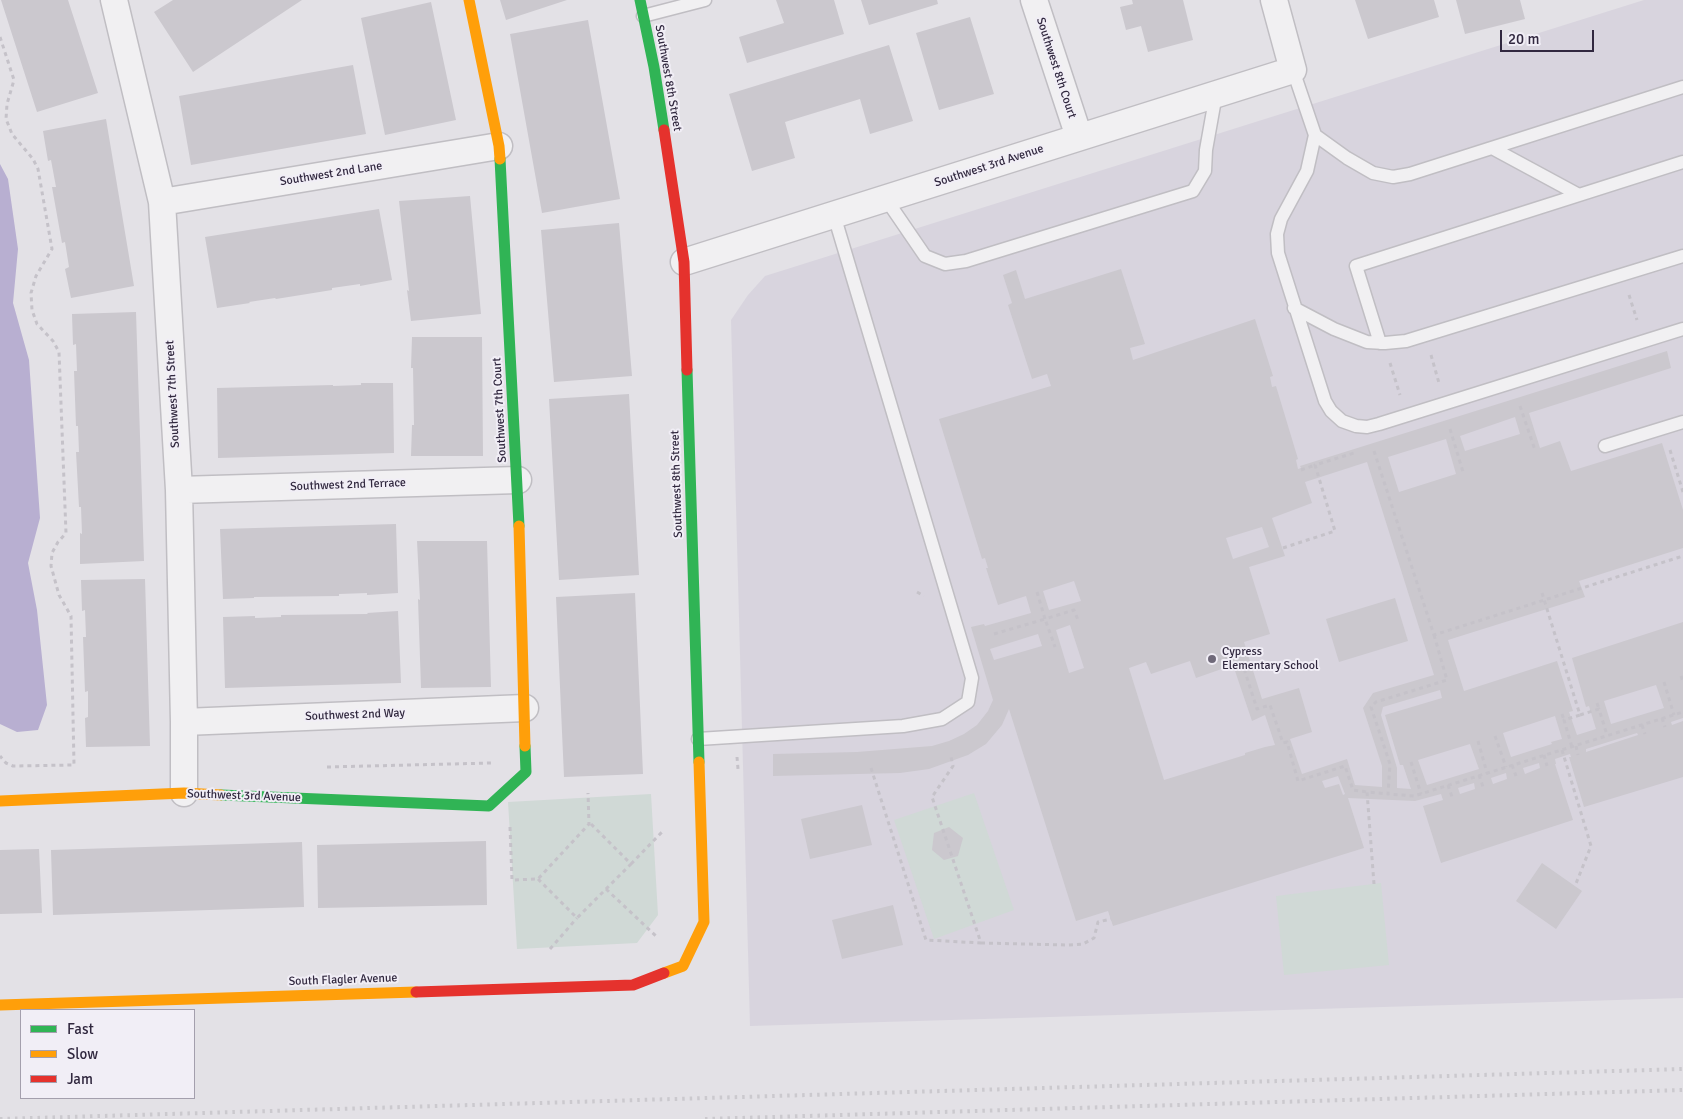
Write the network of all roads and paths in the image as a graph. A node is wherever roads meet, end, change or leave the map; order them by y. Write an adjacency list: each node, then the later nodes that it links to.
1 (468, 0): 14 (street, Southwest 7th Court)
2 (640, 0): 7 (street, Southwest 8th Street)
3 (705, 0): 7 (lane)
4 (1034, 0): 13 (street, Southwest 8th Court)
5 (1274, 0): 9 (street)
6 (117, 1): 19 (street, Southwest 7th Street)
7 (644, 16): 22 (street, Southwest 8th Street)
8 (0, 37): 76 (path)
9 (1293, 70): 11 (street, Southwest 3rd Avenue); 12 (lane)
10 (1683, 87): 15 (lane)
11 (1216, 94): 13 (street, Southwest 3rd Avenue); 18 (lane)
12 (1315, 135): 15 (lane); 23 (lane)
13 (1079, 137): 18 (street, Southwest 3rd Avenue)
14 (500, 146): 19 (street, Southwest 2nd Lane); 38 (street, Southwest 7th Court)
15 (1492, 148): 17 (lane)
16 (1683, 162): 17 (lane)
17 (1579, 195): 25 (lane)
18 (886, 199): 20 (street, Southwest 3rd Avenue)
19 (162, 202): 39 (street, Southwest 7th Street)
20 (834, 215): 22 (street, Southwest 3rd Avenue); 70 (lane)
21 (1683, 256): 25 (lane)
22 (684, 262): 70 (street, Southwest 8th Street)
23 (1294, 308): 24 (lane); 25 (lane)
24 (1683, 329)
25 (1381, 343): 26 (path)
26 (1405, 394)
27 (1520, 406): 32 (path)
28 (1683, 422): 30 (lane)
29 (1450, 428): 37 (path)
30 (1663, 428): 31 (lane); 40 (path)
31 (1605, 446)
32 (1535, 450)
33 (1374, 451): 49 (path)
34 (1354, 453): 35 (path)
35 (1315, 465): 36 (path); 41 (path)
36 (1301, 470)
37 (1463, 472)
38 (518, 480): 39 (street, Southwest 2nd Terrace); 56 (street, Southwest 7th Court)
39 (179, 490): 64 (street, Southwest 7th Street)
40 (1683, 492)
41 (1283, 548)
42 (1683, 556): 45 (path)
43 (1037, 592): 46 (path)
44 (1542, 593): 45 (path)
45 (1544, 600): 49 (path); 60 (path)
46 (1045, 619): 47 (path); 48 (path); 50 (path)
47 (1078, 620)
48 (994, 634)
49 (1434, 635): 90 (path)
50 (1055, 647)
51 (1209, 654): 88 (path)
52 (1682, 676): 54 (path)
53 (1664, 682): 61 (path)
54 (1683, 682)
55 (1597, 703): 57 (path)
56 (525, 708): 64 (street, Southwest 2nd Way); 94 (street, Southwest 7th Court)
57 (1599, 709): 60 (path); 69 (path)
58 (1683, 712): 61 (path)
59 (1562, 714): 63 (path)
60 (1580, 715): 63 (path)
61 (1674, 715): 62 (path)
62 (1662, 718): 65 (path); 66 (path)
63 (1564, 720): 72 (path)
64 (184, 722): 89 (street, Southwest 7th Street)
65 (1642, 725): 67 (path); 69 (path)
66 (1665, 727)
67 (1645, 734)
68 (1496, 736): 81 (path)
69 (1607, 736): 72 (path)
70 (698, 739): 107 (street, Southwest 8th Street)
71 (1478, 741): 83 (path)
72 (1574, 746): 73 (path); 74 (path)
73 (1562, 750): 75 (path); 100 (path)
74 (1578, 754)
75 (1544, 755): 79 (path); 80 (path)
76 (0, 756)
77 (951, 757): 105 (path)
78 (1411, 762): 91 (path)
79 (1512, 765): 81 (path); 85 (path)
80 (1547, 766)
81 (1506, 767): 83 (path)
82 (870, 768): 105 (path)
83 (1487, 773): 84 (path)
84 (1479, 775): 86 (path); 87 (path)
85 (1516, 776)
86 (1448, 785): 91 (path); 92 (path)
87 (1483, 787)
88 (1367, 792): 90 (path); 99 (path)
89 (184, 794): 93 (street, Southwest 3rd Avenue); 94 (street, Southwest 3rd Avenue)
90 (1388, 794): 91 (path)
91 (1421, 794)
92 (1452, 797)
93 (0, 801)
94 (489, 806)
95 (589, 822): 97 (path)
96 (662, 832): 97 (path)
97 (631, 864): 101 (path)
98 (538, 880): 102 (path)
99 (1374, 884)
100 (1574, 886)
101 (606, 889): 102 (path); 104 (path)
102 (578, 918): 106 (path)
103 (1111, 919): 105 (path)
104 (656, 936)
105 (981, 943)
106 (550, 949)
107 (683, 966): 108 (street, South Flagler Avenue)
108 (0, 1005)

